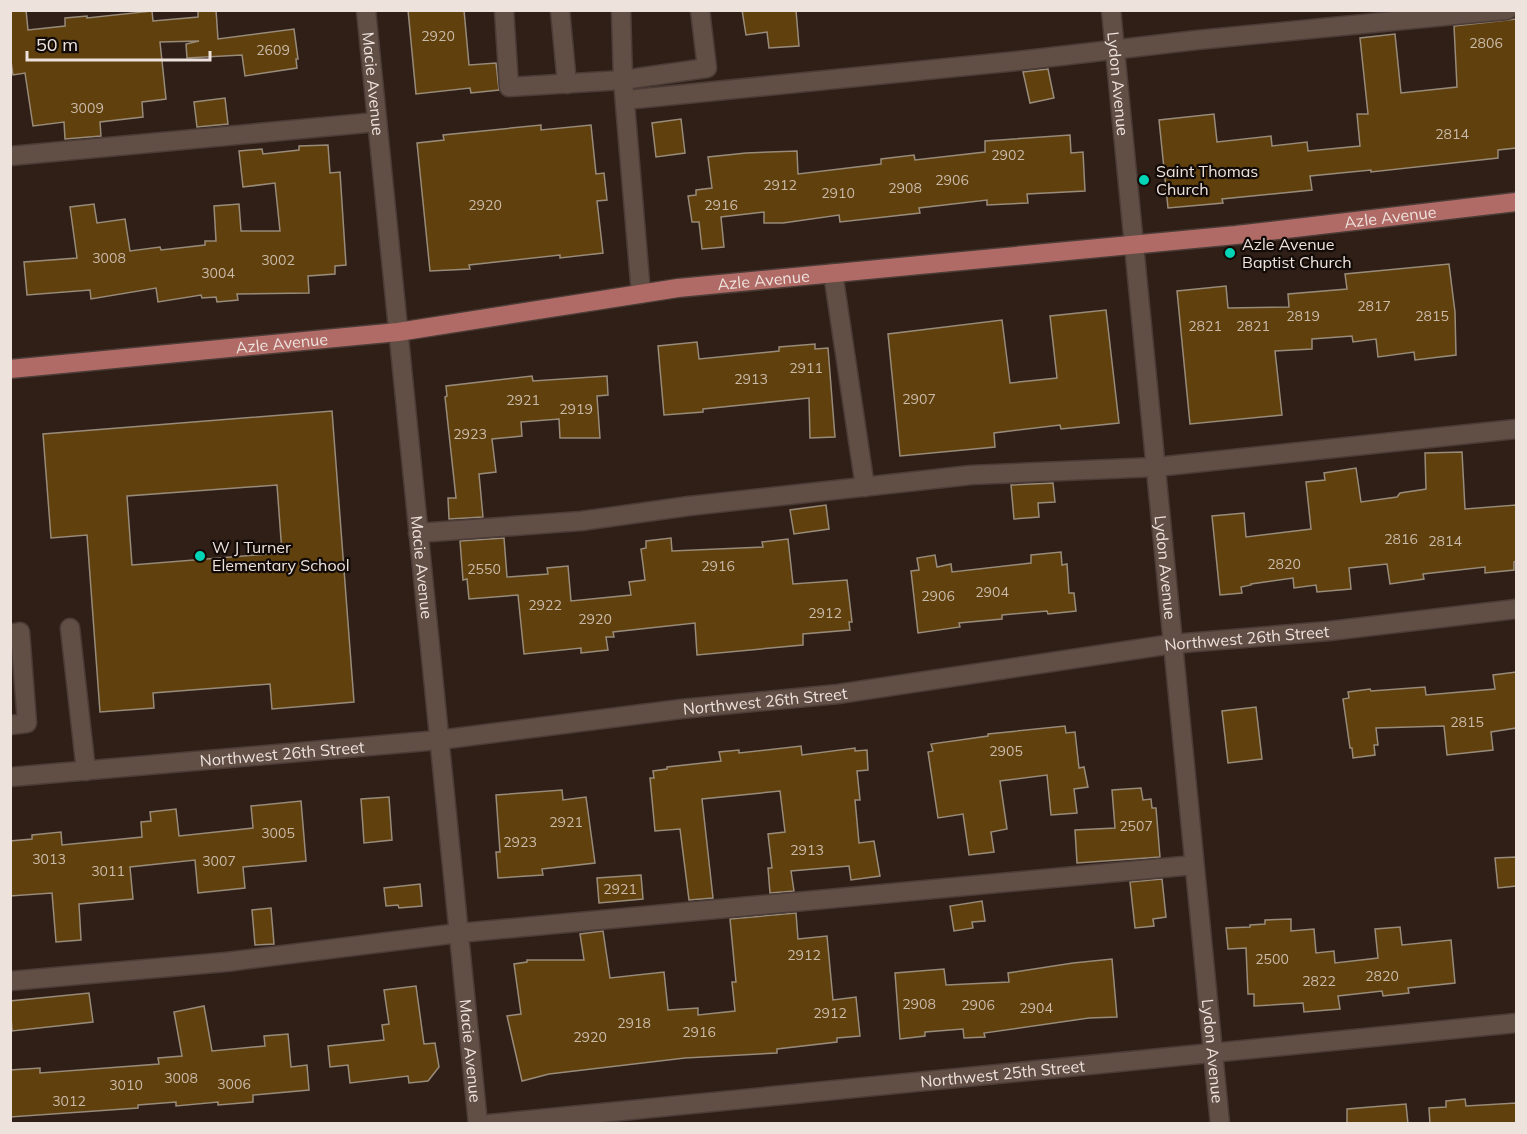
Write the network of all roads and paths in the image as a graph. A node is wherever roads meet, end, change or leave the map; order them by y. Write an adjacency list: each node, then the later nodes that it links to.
1 (366, 10): 12 (street, Macie Avenue)
2 (504, 10): 10 (street)
3 (560, 10): 10 (street)
4 (621, 10): 9 (street)
5 (700, 10): 9 (street)
6 (1111, 10): 8 (street, Lydon Avenue)
7 (1507, 10): 8 (street)
8 (1115, 50): 11 (street); 15 (street, Lydon Avenue)
9 (623, 80): 10 (street); 11 (street)
10 (567, 84)
11 (625, 100): 17 (street)
12 (377, 122): 13 (street); 18 (street, Macie Avenue)
13 (10, 156)
14 (1516, 202): 15 (main road, Azle Avenue)
15 (1135, 244): 16 (main road, Azle Avenue); 21 (street, Lydon Avenue)
16 (833, 273): 17 (main road, Azle Avenue); 22 (street)
17 (641, 294): 18 (main road, Azle Avenue)
18 (398, 332): 19 (main road, Azle Avenue); 23 (street, Macie Avenue)
19 (10, 369)
20 (1516, 429): 21 (street)
21 (1156, 467): 22 (street); 27 (street, Lydon Avenue)
22 (865, 487): 23 (street)
23 (418, 533): 29 (street, Macie Avenue)
24 (1516, 609): 27 (street, Northwest 26th Street)
25 (70, 628): 30 (street)
26 (10, 634): 28 (street)
27 (1172, 644): 29 (street, Northwest 26th Street); 32 (street, Lydon Avenue)
28 (10, 725)
29 (439, 740): 30 (street, Northwest 26th Street); 33 (street, Macie Avenue)
30 (86, 771): 31 (street, Northwest 26th Street)
31 (10, 777)
32 (1194, 865): 33 (street); 36 (street, Lydon Avenue)
33 (459, 933): 34 (street); 37 (street, Macie Avenue)
34 (10, 981)
35 (1516, 1023): 36 (street, Northwest 25th Street)
36 (1212, 1052): 38 (street, Northwest 25th Street); 39 (street, Lydon Avenue)
37 (478, 1124)
38 (489, 1124)
39 (1220, 1124)

